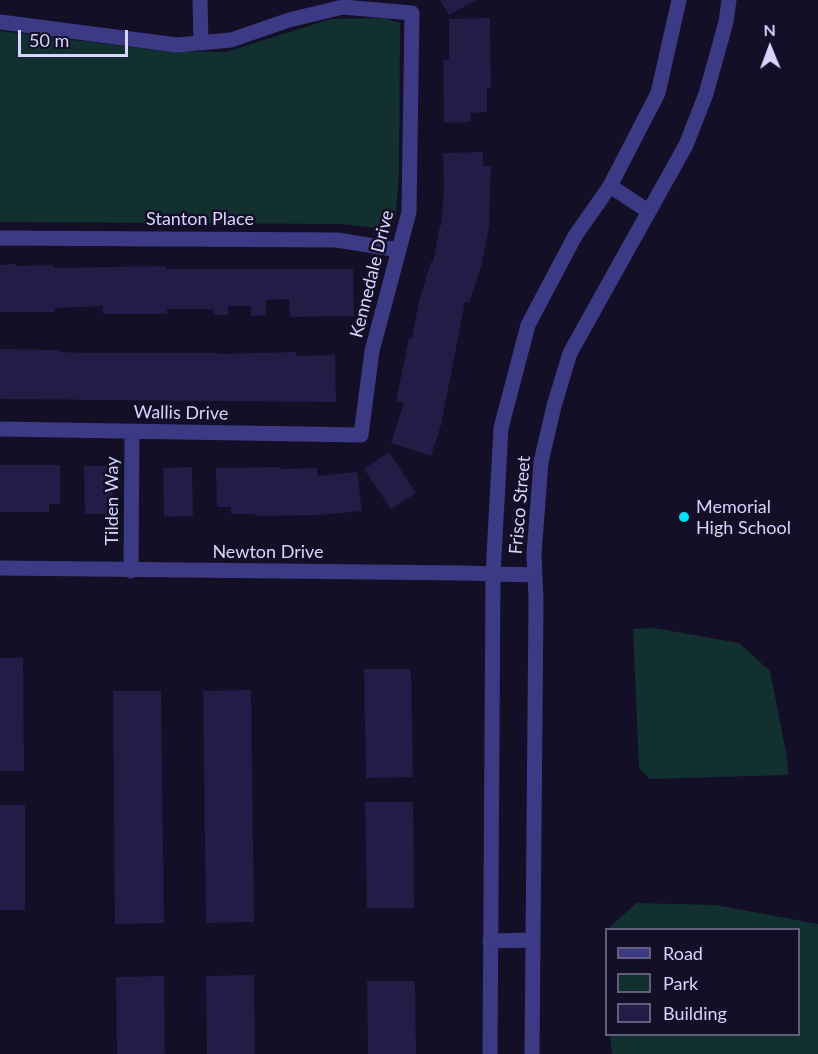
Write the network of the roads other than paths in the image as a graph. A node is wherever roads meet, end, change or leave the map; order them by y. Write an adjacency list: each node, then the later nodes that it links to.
1 (200, 0): 5 (street)
2 (679, 0): 6 (street, Frisco Street)
3 (729, 0): 7 (street, Frisco Street)
4 (0, 22): 5 (street)
5 (201, 42): 9 (street, Kennedale Drive)
6 (610, 186): 7 (street); 15 (street, Frisco Street)
7 (648, 211): 16 (street, Frisco Street)
8 (0, 238): 9 (street, Stanton Place)
9 (399, 250): 12 (street, Kennedale Drive)
10 (0, 429): 11 (street, Wallis Drive)
11 (132, 431): 12 (street, Wallis Drive); 14 (street, Tilden Way)
12 (361, 435)
13 (0, 568): 14 (street, Newton Drive)
14 (131, 571): 15 (street, Newton Drive)
15 (493, 574): 16 (street, Newton Drive); 18 (street, Frisco Street)
16 (535, 575): 17 (street, Frisco Street)
17 (532, 940): 18 (street); 20 (street, Frisco Street)
18 (490, 941): 19 (street, Frisco Street)
19 (490, 1054)
20 (532, 1054)

